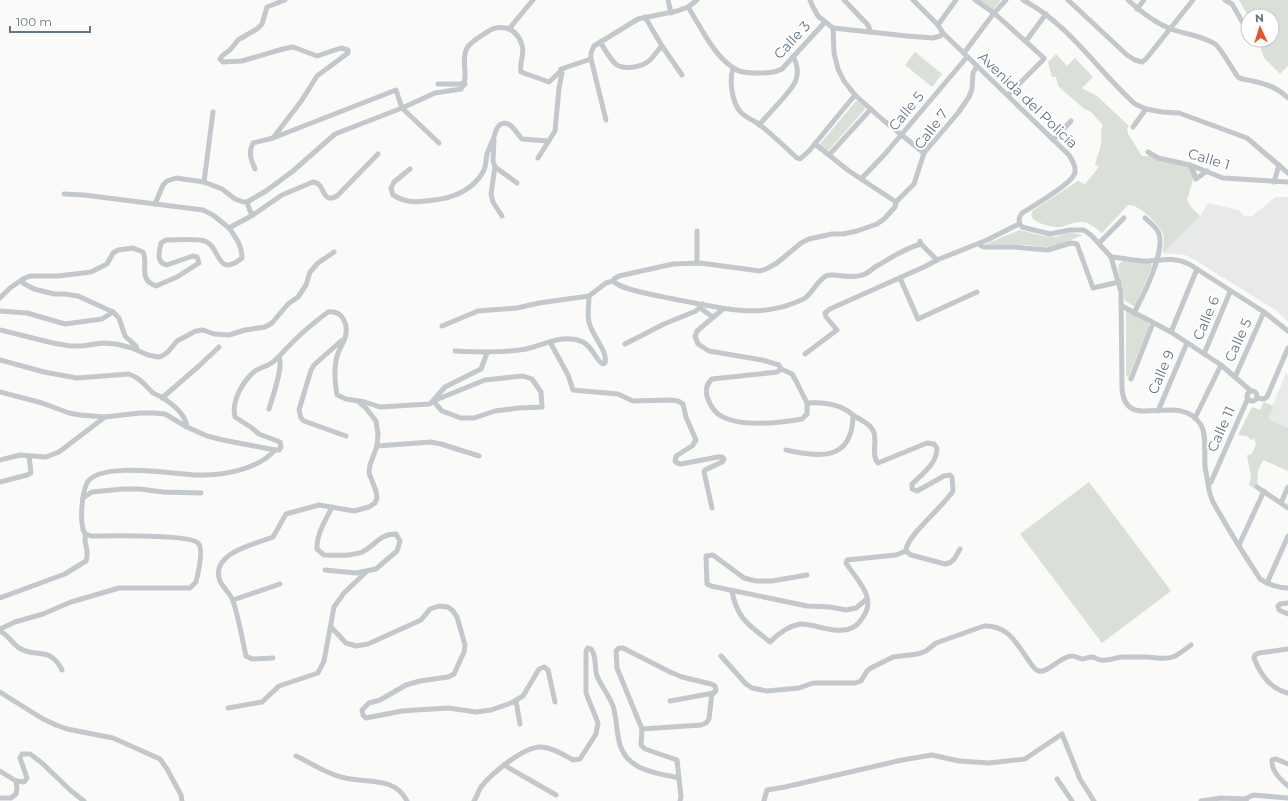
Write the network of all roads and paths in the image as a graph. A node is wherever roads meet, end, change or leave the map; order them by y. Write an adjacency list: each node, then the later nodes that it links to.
1 (285, 0): 55 (street)
2 (533, 0): 27 (street)
3 (668, 0): 19 (street)
4 (697, 0): 17 (street)
5 (810, 0): 24 (street)
6 (844, 0): 29 (street)
7 (913, 0): 25 (street, Avenida del Policía)
8 (956, 0): 25 (street)
9 (975, 0): 20 (street)
10 (1006, 0): 20 (street, Calle 5)
11 (1023, 0): 21 (street)
12 (1068, 0): 28 (street)
13 (1128, 0): 18 (street)
14 (1144, 0): 18 (street)
15 (1193, 0): 28 (street)
16 (1225, 0): 23 (street)
17 (688, 7): 19 (street); 38 (street, Calle 3)
18 (1137, 9): 28 (street)
19 (671, 13): 22 (street)
20 (994, 14): 31 (street); 34 (street, Calle 5)
21 (1046, 14): 31 (street); 48 (street)
22 (645, 17): 32 (street); 33 (street)
23 (1240, 18)
24 (825, 22): 26 (street); 35 (street, Calle 3)
25 (938, 25): 30 (street, Avenida del Policía)
26 (833, 28): 29 (street, Calle 3); 43 (street)
27 (509, 29): 39 (street); 42 (street)
28 (1170, 29): 45 (street)
29 (870, 32): 30 (street, Calle 3)
30 (943, 33): 34 (street, Avenida del Policía)
31 (1026, 41): 44 (street)
32 (600, 42): 33 (street); 36 (street)
33 (662, 46): 40 (street)
34 (966, 55): 37 (street, Avenida del Policía); 54 (street, Calle 5)
35 (794, 57): 38 (street, Calle 3); 52 (street)
36 (591, 59): 39 (street); 50 (street)
37 (977, 66): 44 (street, Avenida del Policía); 62 (street, Calle 7)
38 (733, 68): 52 (street)
39 (562, 69): 58 (street)
40 (682, 75)
41 (438, 84): 42 (street)
42 (465, 84): 46 (street)
43 (855, 95): 47 (street); 60 (street)
44 (1008, 95): 57 (street, Avenida del Policía)
45 (1288, 98)
46 (402, 108): 55 (street); 59 (street); 79 (street)
47 (871, 109): 54 (street); 64 (street)
48 (1146, 109): 53 (street); 67 (street)
49 (213, 112): 74 (street)
50 (606, 120)
51 (1071, 121): 57 (street)
52 (759, 124): 60 (street)
53 (1133, 127)
54 (901, 135): 62 (street); 73 (street, Calle 5)
55 (273, 138): 70 (street)
56 (493, 139): 58 (street); 68 (street); 69 (street)
57 (1053, 140): 86 (street, Avenida del Policía)
58 (548, 141): 65 (street)
59 (439, 143)
60 (815, 144): 64 (street)
61 (1148, 152): 66 (street, Calle 1)
62 (924, 153): 80 (street, Calle 7)
63 (378, 154): 82 (street)
64 (829, 155): 73 (street)
65 (538, 158)
66 (1190, 164): 71 (street, Calle 1); 71 (street)
67 (1279, 165): 72 (street); 75 (street)
68 (495, 167): 77 (street); 83 (street)
69 (410, 168)
70 (255, 169)
71 (1207, 171): 75 (street, Calle 1)
72 (1288, 173)
73 (862, 179): 80 (street)
74 (204, 182): 79 (street); 81 (street)
75 (1274, 182): 76 (street, Calle 1)
76 (1288, 182)
77 (517, 183)
78 (64, 194): 81 (street)
79 (247, 202): 82 (street)
80 (896, 202): 95 (street, Calle 7)
81 (155, 204): 87 (street)
82 (254, 215): 87 (street)
83 (502, 216)
84 (1124, 218): 90 (street)
85 (1145, 218): 94 (street)
86 (1019, 224): 89 (street); 90 (street)
87 (229, 228): 98 (street)
88 (697, 232): 95 (street)
89 (980, 243): 93 (street); 100 (street)
90 (1098, 243): 92 (street)
91 (334, 252): 124 (street)
92 (1111, 257): 94 (street); 100 (street)
93 (937, 260): 97 (street); 107 (street)
94 (1156, 260): 96 (street); 111 (street)
95 (697, 263): 99 (street, Calle 7)
96 (1196, 269): 102 (street); 117 (street)
97 (900, 278): 101 (street); 127 (street)
98 (23, 279): 104 (street); 109 (street)
99 (613, 281): 103 (street, Calle 7); 105 (street)
100 (1119, 282): 106 (street)
101 (977, 292)
102 (1230, 292): 110 (street); 128 (street, Calle 6)
103 (589, 296): 114 (street); 119 (street)
104 (0, 298)
105 (702, 306): 107 (street); 112 (street); 121 (street)
106 (1122, 306): 111 (street); 144 (street)
107 (723, 309): 112 (street)
108 (0, 311): 109 (street)
109 (113, 312): 124 (street)
110 (1264, 312): 116 (street); 133 (street, Calle 5)
111 (1134, 313): 113 (street)
112 (713, 316): 132 (street)
113 (1153, 323): 117 (street); 134 (street)
114 (442, 326)
115 (0, 330): 124 (street)
116 (1288, 331)
117 (1171, 332): 120 (street)
118 (345, 338): 129 (street); 140 (street); 149 (street)
119 (550, 342): 126 (street); 167 (street)
120 (1187, 343): 128 (street); 144 (street, Calle 9)
121 (626, 344)
122 (219, 347): 137 (street)
123 (1288, 348): 139 (street)
124 (137, 350)
125 (455, 351): 126 (street)
126 (487, 353): 141 (street)
127 (806, 354)
128 (1204, 354): 131 (street)
129 (279, 357): 143 (street); 151 (street)
130 (0, 360): 137 (street)
131 (1221, 365): 133 (street); 147 (street)
132 (781, 369): 142 (street); 142 (street)
133 (1235, 377): 135 (street)
134 (1131, 379)
135 (1251, 391): 138 (street); 139 (street)
136 (0, 392): 146 (street)
137 (162, 398): 148 (street)
138 (1248, 398): 139 (street); 157 (street, Calle 11)
139 (1256, 398)
140 (358, 401): 141 (street); 150 (street)
141 (433, 401): 141 (street)
142 (807, 403): 145 (street)
143 (269, 409)
144 (1158, 410): 147 (street)
145 (853, 416): 152 (street); 173 (street)
146 (105, 417): 148 (street); 153 (street)
147 (1195, 418): 156 (street)
148 (187, 427): 151 (street)
149 (346, 436)
150 (377, 446): 154 (street); 166 (street)
151 (275, 450): 164 (street)
152 (786, 450)
153 (29, 456): 155 (street); 158 (street)
154 (479, 456)
155 (0, 460)
156 (1205, 467): 157 (street, Calle 11); 159 (street)
157 (1216, 470): 159 (street, Calle 11)
158 (0, 482)
159 (1209, 484): 171 (street)
160 (1258, 486): 162 (street)
161 (1288, 487): 165 (street)
162 (1264, 492): 165 (street); 171 (street)
163 (201, 493): 164 (street)
164 (83, 498): 169 (street)
165 (1281, 502): 168 (street)
166 (332, 507): 175 (street); 183 (street)
167 (712, 508)
168 (1288, 508)
169 (86, 534): 181 (street); 187 (street)
170 (1288, 536): 177 (street)
171 (1239, 545): 177 (street)
172 (960, 549): 173 (street)
173 (906, 551): 182 (street)
174 (325, 570): 175 (street)
175 (367, 572): 186 (street)
176 (807, 575): 180 (street)
177 (1267, 583): 179 (street)
178 (280, 584): 183 (street)
179 (1288, 588)
180 (732, 591): 182 (street); 182 (street)
181 (0, 598)
182 (867, 599)
183 (233, 600): 191 (street)
184 (1288, 603): 185 (street)
185 (1288, 614)
186 (331, 627): 196 (street); 199 (street)
187 (0, 630): 192 (street)
188 (1191, 645): 190 (street)
189 (1288, 649): 195 (street)
190 (721, 656)
191 (273, 658)
192 (62, 670)
193 (0, 692): 215 (street)
194 (712, 693): 197 (street); 201 (street); 201 (street)
195 (1288, 693)
196 (516, 701): 198 (street); 200 (street)
197 (670, 701)
198 (555, 702)
199 (228, 708)
200 (520, 724)
201 (642, 729): 206 (street)
202 (296, 756): 216 (street)
203 (1288, 764): 209 (street)
204 (504, 765): 206 (street); 210 (street); 217 (street)
205 (0, 771): 208 (street)
206 (679, 778): 218 (street)
207 (1057, 779): 220 (street)
208 (16, 781): 211 (street); 214 (street)
209 (1288, 786)
210 (556, 795)
211 (0, 798)
212 (1288, 798): 213 (street)
213 (1246, 800): 222 (street)
214 (84, 801)
215 (182, 801)
216 (407, 801)
217 (474, 801)
218 (680, 801)
219 (764, 801): 221 (street)
220 (1072, 801)
221 (1094, 801)
222 (1201, 801)

